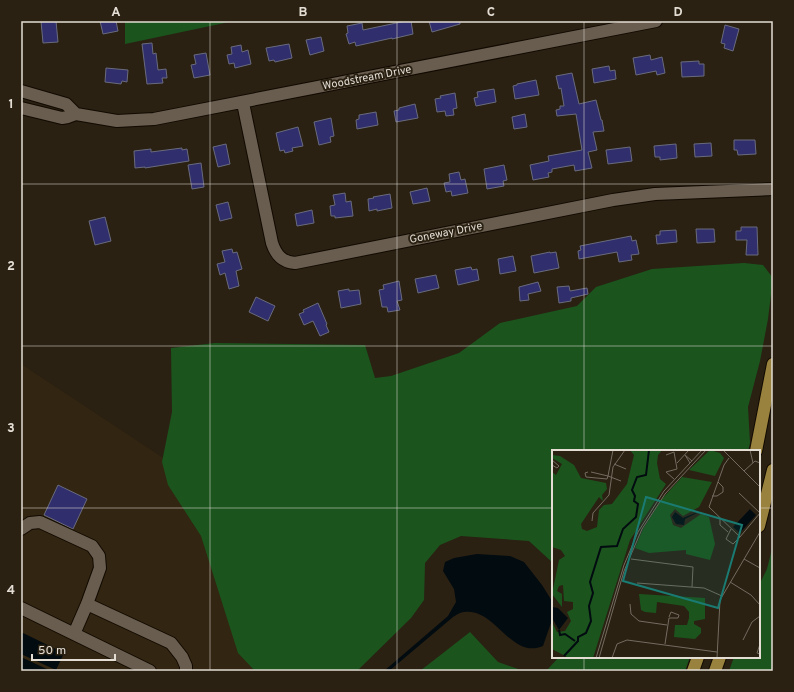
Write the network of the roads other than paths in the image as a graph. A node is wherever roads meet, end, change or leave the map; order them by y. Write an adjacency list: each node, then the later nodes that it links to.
1 (656, 21): 3 (street, Woodstream Drive)
2 (21, 91): 5 (street, Woodstream Drive)
3 (243, 103): 5 (street, Woodstream Drive); 6 (street, Goneway Drive)
4 (21, 108): 5 (street, Woodstream Drive)
5 (76, 114)
6 (773, 189)
7 (773, 364): 8 (main road)
8 (756, 450)
9 (773, 470): 10 (main road)
10 (760, 522)
11 (21, 529): 12 (street)
12 (87, 604): 14 (street); 18 (street)
13 (21, 608): 14 (street)
14 (74, 634): 17 (street)
15 (698, 658): 19 (main road)
16 (720, 658): 20 (main road)
17 (150, 671)
18 (186, 671)
19 (693, 671)
20 (715, 671)

